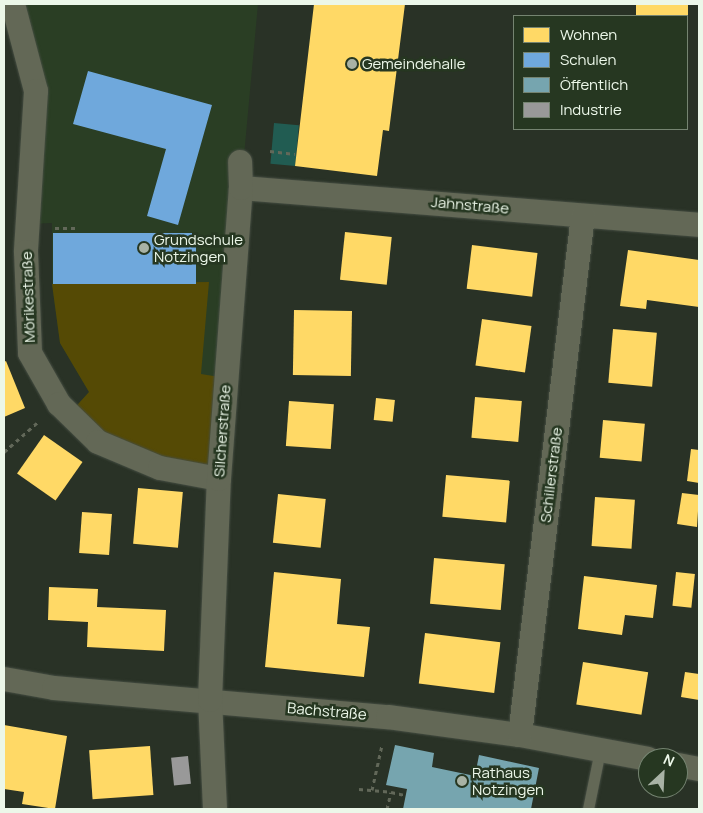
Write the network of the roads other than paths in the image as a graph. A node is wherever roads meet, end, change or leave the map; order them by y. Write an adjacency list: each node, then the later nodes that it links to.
1 (14, 4): 6 (street, Mörikestraße)
2 (240, 162): 3 (street, Silcherstraße)
3 (241, 188): 4 (street, Jahnstraße); 6 (street, Silcherstraße)
4 (582, 216): 5 (street, Jahnstraße); 9 (street, Schillerstraße)
5 (699, 225)
6 (219, 479): 8 (street, Silcherstraße)
7 (4, 679): 8 (street, Bachstraße)
8 (210, 700): 9 (street, Bachstraße); 12 (street, Silcherstraße)
9 (520, 735): 10 (street, Bachstraße)
10 (600, 750): 11 (street, Bachstraße); 13 (lane)
11 (638, 757)
12 (215, 809)
13 (588, 809)

